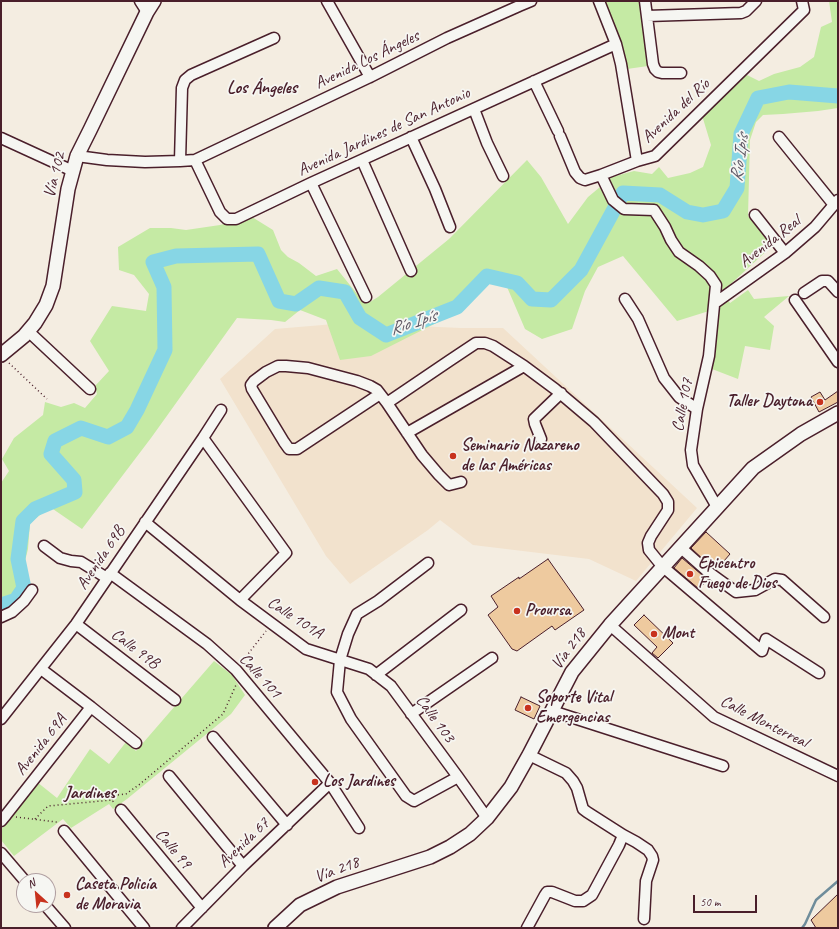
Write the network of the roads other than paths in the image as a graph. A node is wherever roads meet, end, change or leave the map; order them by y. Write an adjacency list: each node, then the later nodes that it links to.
1 (140, 1): 10 (street)
2 (154, 1): 10 (main road, Vía 102)
3 (327, 1): 15 (street)
4 (531, 1): 8 (street, Avenida Los Ángeles)
5 (599, 1): 13 (street)
6 (645, 1): 11 (street)
7 (802, 1): 24 (street, Avenida del Río)
8 (517, 3): 15 (street, Avenida Los Ángeles)
9 (754, 4): 11 (street)
10 (147, 12): 21 (main road, Vía 102)
11 (647, 16): 14 (street)
12 (274, 38): 25 (street)
13 (616, 44): 16 (street, Avenida Jardines de San Antonio); 24 (street)
14 (681, 73)
15 (370, 77): 22 (street, Avenida Los Ángeles)
16 (534, 81): 17 (street, Avenida Jardines de San Antonio); 28 (street, Avenida del Río)
17 (474, 109): 18 (street, Avenida Jardines de San Antonio); 27 (street)
18 (411, 137): 23 (street, Avenida Jardines de San Antonio); 32 (street)
19 (779, 137): 30 (street)
20 (1, 138): 26 (street)
21 (77, 156): 25 (street, Avenida Los Ángeles); 26 (main road, Vía 102)
22 (195, 160): 25 (street, Avenida Los Ángeles); 29 (street, Avenida Jardines de San Antonio)
23 (362, 160): 29 (street, Avenida Jardines de San Antonio); 34 (street)
24 (637, 161): 28 (street, Avenida del Río)
25 (180, 162)
26 (73, 171): 41 (main road, Vía 102)
27 (503, 176)
28 (601, 176): 40 (street, Calle 107)
29 (311, 183): 37 (street)
30 (836, 202): 33 (street, Avenida Real)
31 (755, 215): 33 (street)
32 (450, 227)
33 (785, 253): 40 (street, Avenida Real)
34 (411, 271)
35 (838, 292): 36 (street)
36 (804, 293)
37 (366, 297)
38 (625, 299): 49 (street)
39 (795, 300): 43 (street)
40 (714, 303): 49 (street, Calle 107)
41 (28, 331): 42 (main road, Vía 102); 45 (street)
42 (4, 358)
43 (838, 362)
44 (524, 366): 47 (street); 48 (street); 52 (street)
45 (90, 389)
46 (380, 394): 46 (street); 48 (street)
47 (561, 394): 54 (street); 61 (street)
48 (388, 402): 52 (street)
49 (697, 409): 56 (street, Calle 107)
50 (220, 410): 53 (street, Avenida 69B)
51 (838, 413): 56 (main road, Vía 218)
52 (407, 433): 55 (street)
53 (203, 438): 57 (street, Avenida 69B); 64 (street)
54 (541, 439)
55 (461, 482)
56 (717, 507): 59 (main road, Vía 218)
57 (145, 522): 62 (street, Avenida 69B); 64 (street, Calle 101A)
58 (44, 546): 62 (street, Calle 101)
59 (680, 547): 61 (main road, Vía 218); 67 (street)
60 (428, 563): 71 (street)
61 (662, 566): 69 (main road, Vía 218); 73 (street)
62 (108, 576): 68 (street, Avenida 69B); 87 (street, Calle 101)
63 (32, 590): 66 (street)
64 (240, 600): 71 (street, Calle 101A)
65 (461, 610): 74 (street)
66 (1, 617)
67 (824, 617)
68 (76, 624): 72 (street, Avenida 69B); 75 (street, Calle 99B)
69 (610, 625): 77 (main road, Vía 218); 85 (street, Calle Monterreal)
70 (492, 658): 78 (street)
71 (340, 660): 74 (street, Calle 103); 86 (street)
72 (41, 669): 76 (street); 79 (street, Avenida 69B)
73 (819, 673)
74 (376, 675): 78 (street, Calle 103)
75 (175, 700)
76 (92, 706): 81 (street); 89 (street, Avenida 69A)
77 (552, 711): 82 (main road, Vía 218); 83 (street)
78 (411, 714): 86 (street, Calle 103)
79 (1, 719)
80 (213, 738): 91 (street)
81 (136, 743)
82 (529, 755): 90 (main road, Vía 218); 94 (street)
83 (723, 766)
84 (170, 776): 96 (street)
85 (838, 776)
86 (458, 777): 90 (street, Calle 103)
87 (330, 783): 91 (street, Avenida 67); 92 (street, Calle 101)
88 (120, 810): 98 (street, Calle 99)
89 (4, 818)
90 (487, 818): 104 (main road, Vía 218)
91 (287, 825): 96 (street, Avenida 67)
92 (359, 828)
93 (64, 831): 102 (street)
94 (623, 835): 100 (street); 105 (street)
95 (1, 853): 97 (street)
96 (242, 866): 98 (street, Avenida 67)
97 (18, 873)
98 (202, 908): 103 (street, Avenida 67)
99 (52, 913): 101 (street)
100 (644, 919)
101 (65, 928)
102 (144, 928)
103 (182, 928)
104 (275, 928)
105 (527, 928)

